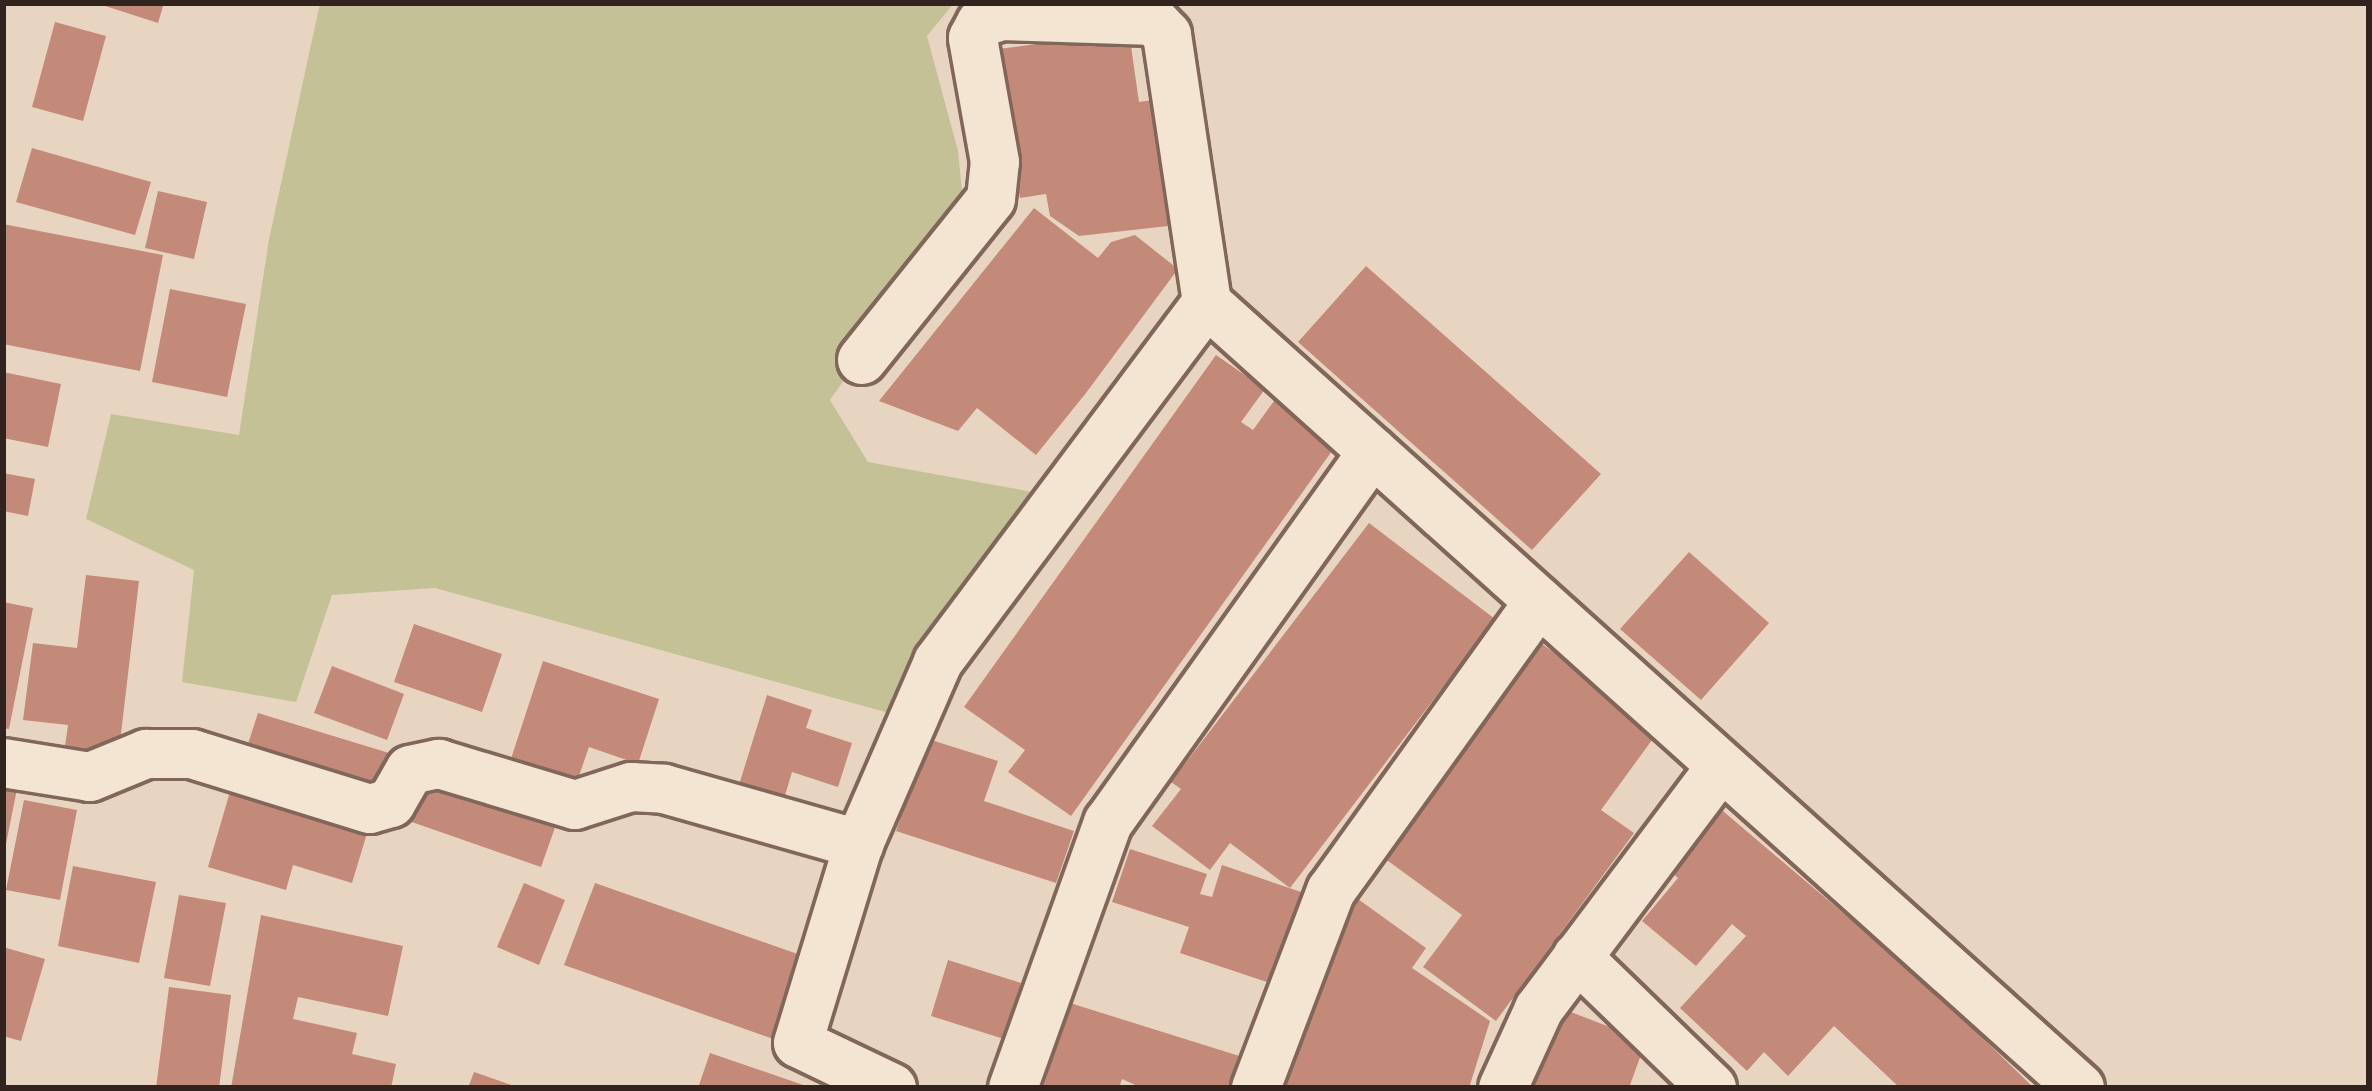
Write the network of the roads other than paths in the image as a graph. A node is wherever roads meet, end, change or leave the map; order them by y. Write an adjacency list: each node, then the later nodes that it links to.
1 (1208, 303): 2 (street); 3 (street); 7 (street)
2 (862, 360)
3 (1373, 452): 4 (street); 10 (street)
4 (1539, 602): 6 (street); 11 (street)
5 (3, 763): 7 (street)
6 (1719, 769): 8 (street); 14 (street)
7 (859, 844): 9 (street)
8 (1577, 957): 12 (street); 13 (street)
9 (892, 1088)
10 (1013, 1088)
11 (1256, 1088)
12 (1503, 1088)
13 (1712, 1088)
14 (2080, 1088)

